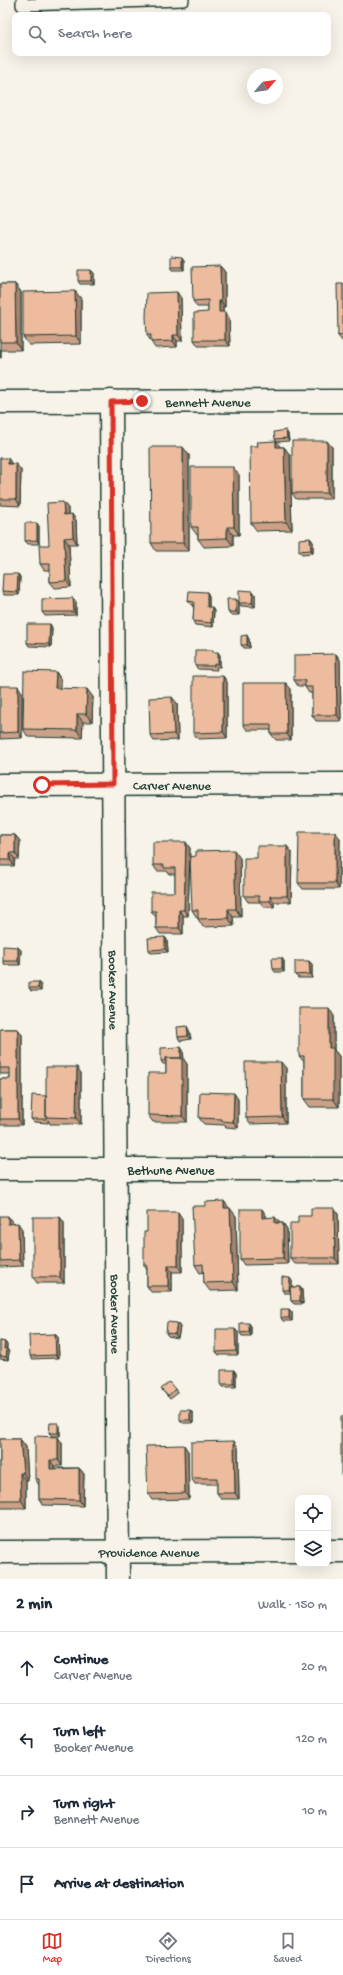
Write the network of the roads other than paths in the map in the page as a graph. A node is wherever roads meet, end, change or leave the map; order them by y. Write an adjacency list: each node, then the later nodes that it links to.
1 (22, 0): 2 (lane)
2 (183, 0)
3 (343, 401): 5 (street, Bennett Avenue)
4 (0, 402): 5 (street, Bennett Avenue)
5 (111, 402): 6 (street, Booker Avenue)
6 (113, 784): 7 (street, Carver Avenue); 8 (street, Carver Avenue); 10 (street, Booker Avenue)
7 (343, 784)
8 (0, 785)
9 (0, 1169): 10 (street, Bethune Avenue)
10 (116, 1169): 11 (street, Bethune Avenue); 15 (street, Booker Avenue)
11 (343, 1169)
12 (331, 1551): 13 (street)
13 (343, 1551)
14 (0, 1552): 15 (street, Providence Avenue)
15 (118, 1552): 16 (street, Providence Avenue); 17 (street, Booker Avenue)
16 (295, 1552)
17 (118, 1579)

